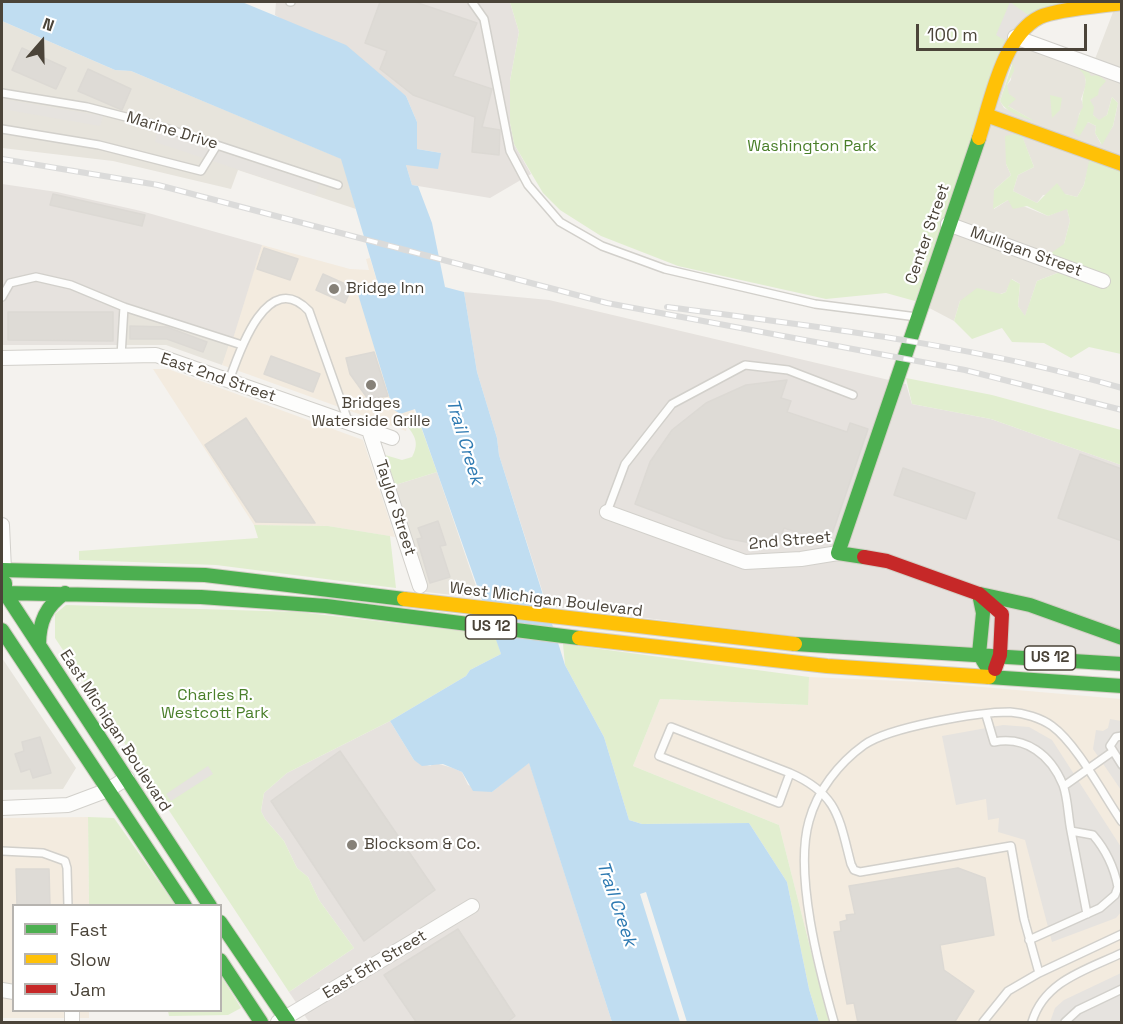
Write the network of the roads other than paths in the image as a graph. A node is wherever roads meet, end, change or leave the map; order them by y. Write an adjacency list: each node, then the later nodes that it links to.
1 (472, 2): 15 (lane)
2 (1122, 3): 3 (main road, Center Street)
3 (1015, 37): 4 (street); 6 (main road, Center Street)
4 (1122, 76)
5 (2, 93): 8 (lane, Marine Drive)
6 (986, 115): 9 (main road); 11 (main road, Center Street)
7 (2, 129): 8 (lane)
8 (217, 145): 10 (lane, Marine Drive)
9 (1122, 164)
10 (338, 185)
11 (948, 224): 12 (street, Mulligan Street); 15 (main road, Center Street)
12 (1103, 281)
13 (2, 297): 14 (lane)
14 (124, 307): 16 (lane); 17 (lane)
15 (917, 317): 26 (main road, Center Street)
16 (242, 345): 19 (lane); 21 (lane)
17 (121, 356): 18 (street, East 2nd Street); 19 (street, East 2nd Street)
18 (2, 358)
19 (229, 381): 21 (street, East 2nd Street)
20 (853, 395): 24 (lane)
21 (349, 424): 22 (street, East 2nd Street)
22 (369, 430): 23 (street, East 2nd Street); 28 (street, Taylor Street)
23 (392, 438)
24 (607, 512): 26 (street, 2nd Street)
25 (2, 525): 27 (street)
26 (838, 553): 31 (main road, 2nd Street)
27 (3, 570): 29 (main road); 35 (main road, West Michigan Boulevard / US 12)
28 (420, 586)
29 (3, 593): 30 (main road, West Michigan Boulevard / US 12); 34 (main road, East Michigan Boulevard)
30 (65, 593): 34 (main road); 38 (main road, West Michigan Boulevard / US 12)
31 (979, 594): 33 (main road); 35 (main road); 36 (main road, 2nd Street)
32 (2, 630): 48 (main road)
33 (1122, 638)
34 (39, 645): 46 (main road, East Michigan Boulevard)
35 (979, 654): 36 (main road, US 12); 38 (main road)
36 (1000, 655): 37 (main road, US 12); 38 (main road, 2nd Street)
37 (1122, 664)
38 (992, 676): 39 (main road, US 12)
39 (1122, 686)
40 (986, 715): 44 (lane); 47 (lane); 49 (lane)
41 (1122, 736): 42 (lane)
42 (1112, 752): 43 (lane); 44 (lane)
43 (1122, 765)
44 (1086, 770): 47 (lane); 51 (lane)
45 (790, 773): 45 (lane); 49 (lane)
46 (127, 778): 48 (street); 56 (main road, East Michigan Boulevard)
47 (1064, 786): 52 (lane)
48 (108, 790): 50 (street); 55 (main road)
49 (822, 791): 61 (lane); 68 (lane)
50 (2, 807)
51 (1122, 822)
52 (1071, 831): 58 (lane); 58 (lane)
53 (2, 851): 54 (lane)
54 (68, 904)
55 (183, 904)
56 (209, 904)
57 (472, 906): 66 (street, East 5th Street)
58 (1087, 914): 61 (lane)
59 (222, 925): 66 (main road)
60 (1122, 934): 64 (lane)
61 (1029, 940): 64 (lane)
62 (1122, 953): 70 (lane)
63 (222, 963): 67 (main road)
64 (1039, 973): 69 (lane)
65 (1122, 989): 71 (lane)
66 (283, 1021)
67 (261, 1023)
68 (834, 1023)
69 (983, 1023)
70 (1032, 1023)
71 (1065, 1023)

